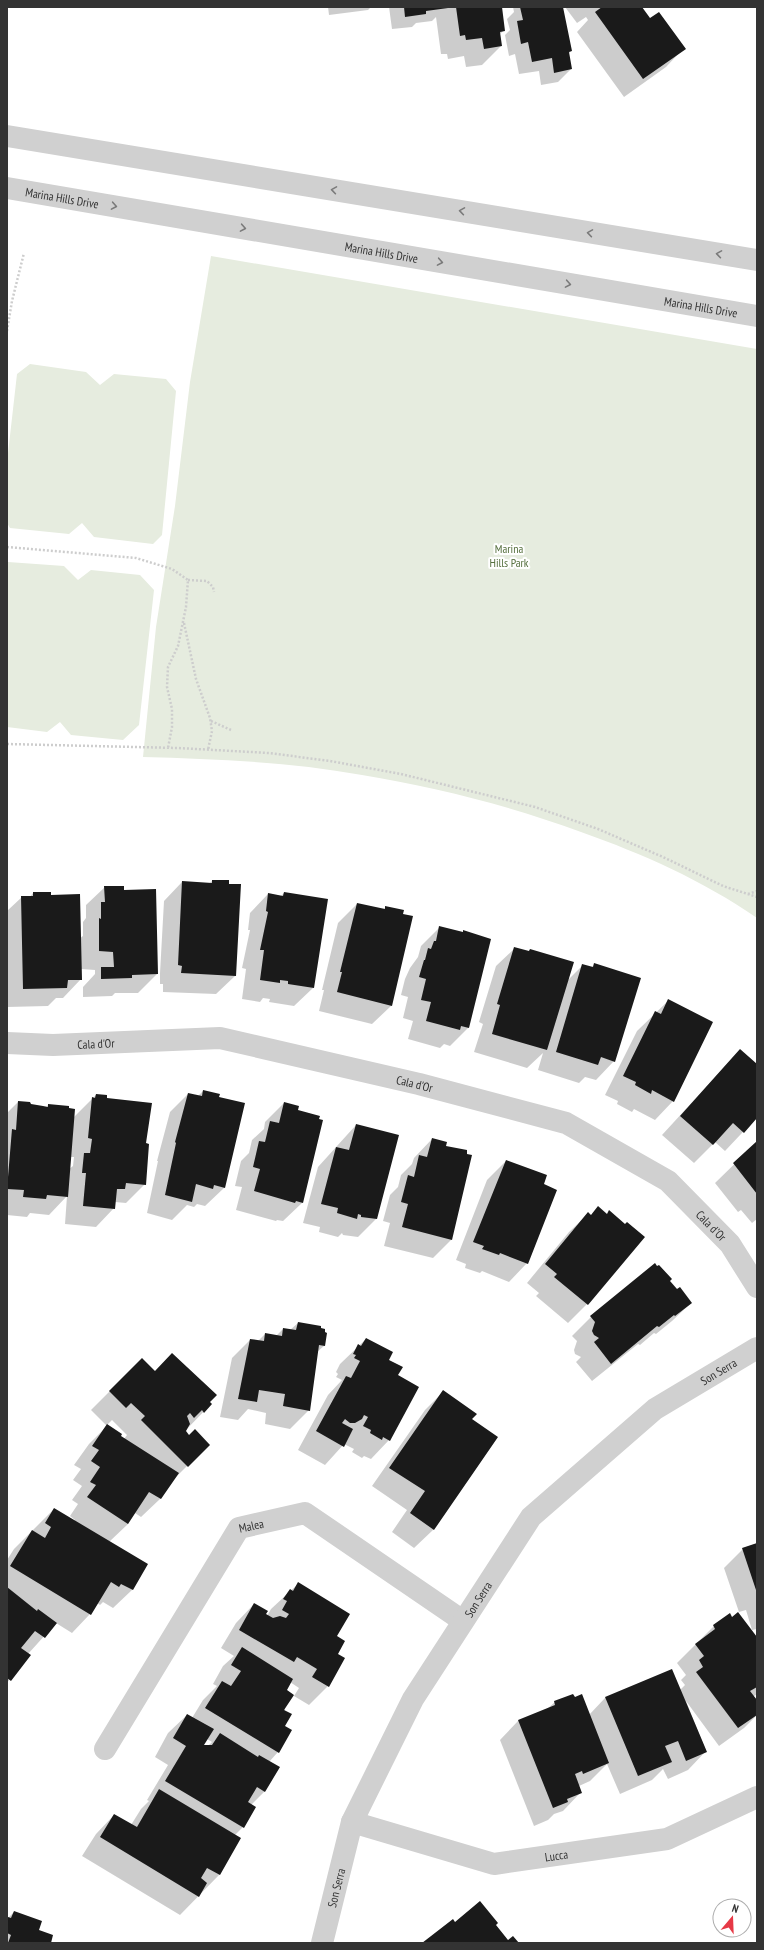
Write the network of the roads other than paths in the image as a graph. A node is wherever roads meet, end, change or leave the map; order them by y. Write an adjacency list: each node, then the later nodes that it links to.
1 (7, 136): 3 (street, one-way to 1)
2 (7, 188): 4 (street, Marina Hills Drive, one-way to 4)
3 (757, 260)
4 (757, 316)
5 (7, 1043): 6 (street, Cala d'Or)
6 (757, 1287)
7 (757, 1348): 8 (street, Son Serra)
8 (463, 1621): 9 (street, Malea); 11 (street, Son Serra)
9 (106, 1749)
10 (757, 1797): 11 (street, Lucca)
11 (352, 1822): 12 (street, Son Serra)
12 (322, 1943)

